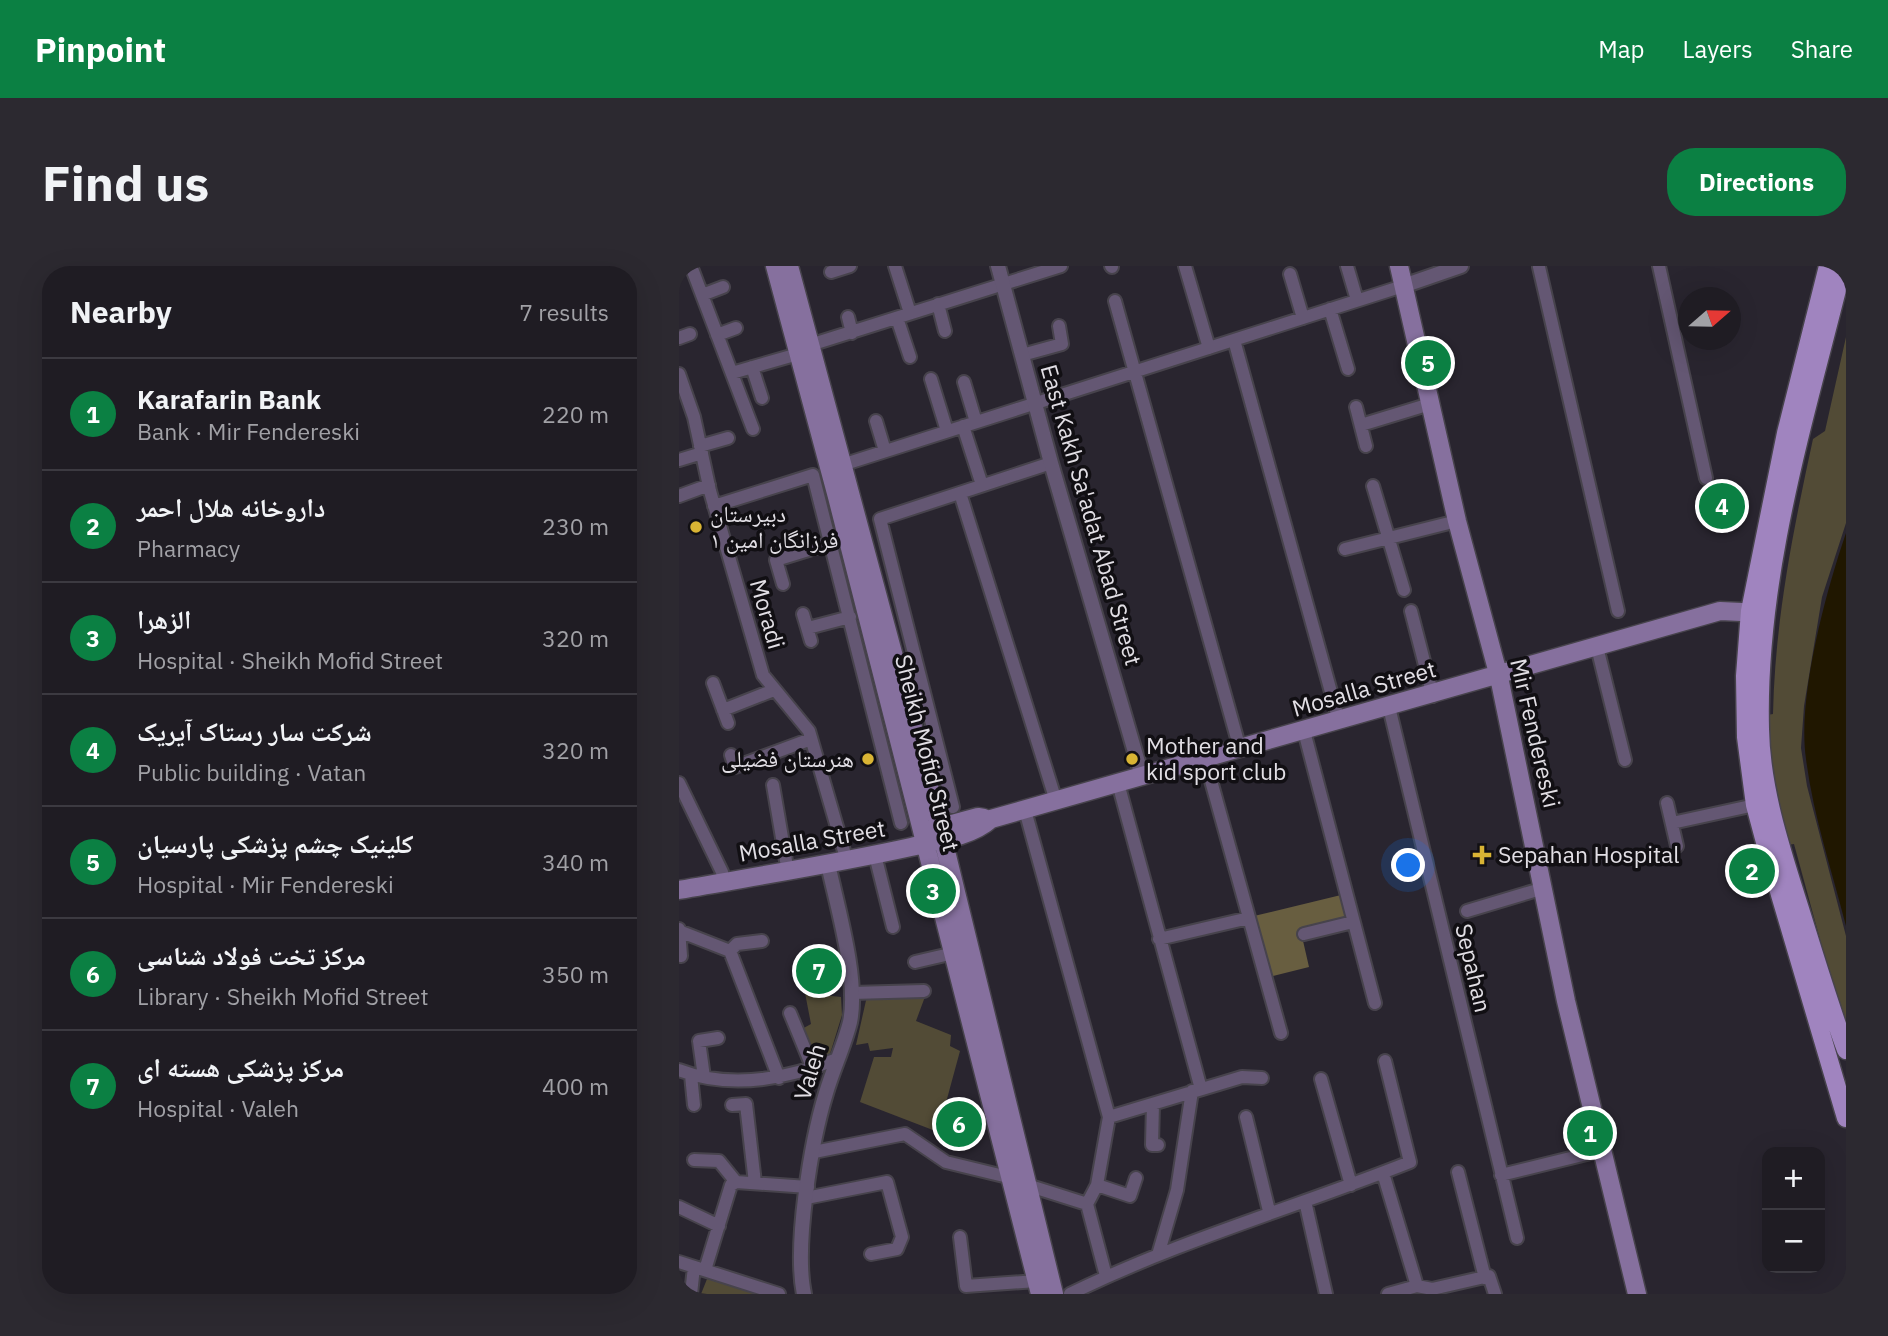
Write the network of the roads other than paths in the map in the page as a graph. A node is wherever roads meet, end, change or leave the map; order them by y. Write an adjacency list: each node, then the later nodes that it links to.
1 (691, 266): 21 (street)
2 (775, 266): 36 (main road, Sheikh Mofid Street)
3 (789, 266): 36 (main road, Sheikh Mofid Street)
4 (850, 266): 15 (street)
5 (895, 266): 26 (street)
6 (998, 266): 18 (street, East Kakh Sa'adat Abad Street)
7 (1185, 266): 35 (street)
8 (1347, 266): 22 (street)
9 (1399, 266): 19 (main road, Mir Fendereski)
10 (1461, 266): 19 (street)
11 (1539, 266): 78 (street)
12 (1659, 266): 64 (street)
13 (1828, 266): 79 (main road)
14 (1843, 266): 79 (main road)
15 (831, 272)
16 (1057, 272): 18 (street)
17 (1290, 274): 28 (street)
18 (1003, 284): 24 (street); 37 (street, East Kakh Sa'adat Abad Street)
19 (1403, 286): 22 (street); 48 (main road, Mir Fendereski)
20 (723, 288): 21 (street)
21 (702, 295): 33 (street)
22 (1357, 300): 25 (street)
23 (1115, 301): 41 (street)
24 (938, 304): 26 (street); 31 (street)
25 (1330, 309): 28 (street); 40 (street)
26 (903, 316): 32 (street); 38 (street)
27 (848, 317): 32 (street)
28 (1303, 318): 34 (street)
29 (1059, 326): 37 (street)
30 (736, 328): 33 (street)
31 (945, 331)
32 (852, 332): 36 (street)
33 (717, 335): 42 (street)
34 (1234, 340): 35 (street); 91 (street)
35 (1209, 348): 41 (street)
36 (804, 350): 39 (street); 63 (main road, Sheikh Mofid Street)
37 (1022, 355): 47 (street, East Kakh Sa'adat Abad Street)
38 (910, 357)
39 (752, 367): 42 (street); 46 (street)
40 (1348, 369)
41 (1136, 371): 47 (street); 95 (street)
42 (732, 373): 55 (street)
43 (679, 374): 50 (street, Moradi)
44 (931, 379): 56 (street)
45 (964, 382): 53 (street)
46 (762, 398)
47 (1035, 403): 53 (street); 62 (street, East Kakh Sa'adat Abad Street)
48 (1430, 404): 54 (street); 71 (main road, Mir Fendereski)
49 (1356, 407): 54 (street)
50 (694, 417): 52 (street); 59 (street, Moradi)
51 (876, 421): 60 (street)
52 (679, 422)
53 (970, 424): 56 (street); 66 (street)
54 (1361, 425): 58 (street)
55 (753, 429)
56 (947, 431): 60 (street)
57 (728, 438): 59 (street)
58 (1366, 446)
59 (701, 449): 61 (street); 65 (street, Moradi)
60 (885, 451): 63 (street)
61 (679, 460)
62 (1051, 463): 66 (street); 99 (street, East Kakh Sa'adat Abad Street)
63 (832, 469): 70 (street); 73 (street); 84 (main road, Sheikh Mofid Street)
64 (1706, 478)
65 (709, 485): 69 (street); 70 (street, Moradi)
66 (982, 485): 68 (street)
67 (1373, 486): 72 (street)
68 (960, 493): 82 (street); 103 (street)
69 (679, 496)
70 (715, 506): 87 (street, Moradi)
71 (1457, 520): 72 (street); 85 (main road, Mir Fendereski)
72 (1388, 538): 74 (street); 76 (street)
73 (831, 543): 75 (street); 81 (street)
74 (1345, 549)
75 (783, 584)
76 (1404, 590)
77 (1411, 611): 88 (street)
78 (1618, 611)
79 (1758, 612): 83 (main road, Mosalla Street); 105 (main road); 126 (main road)
80 (803, 614): 81 (street)
81 (850, 617): 84 (street)
82 (911, 643): 84 (street); 106 (street)
83 (1597, 647): 85 (main road, Mosalla Street); 98 (street)
84 (875, 649): 108 (street); 110 (main road, Sheikh Mofid Street)
85 (1499, 677): 88 (main road, Mosalla Street); 118 (main road, Mir Fendereski)
86 (713, 683): 90 (street)
87 (774, 690): 90 (street); 94 (street, Moradi)
88 (1433, 696): 89 (main road, Mosalla Street)
89 (1389, 707): 91 (main road, Mosalla Street); 161 (street, Sepahan)
90 (723, 710): 92 (street)
91 (1339, 721): 93 (main road, Mosalla Street)
92 (729, 723)
93 (1304, 731): 95 (main road, Mosalla Street); 122 (street)
94 (811, 739): 96 (street); 112 (street, Moradi)
95 (1240, 749): 97 (main road, Mosalla Street)
96 (731, 755)
97 (1205, 759): 99 (main road, Mosalla Street); 121 (street)
98 (1625, 760)
99 (1142, 776): 101 (main road, Mosalla Street)
100 (679, 783): 116 (street)
101 (1118, 783): 103 (main road, Mosalla Street); 127 (street)
102 (773, 785): 114 (street)
103 (1056, 801): 107 (main road, Mosalla Street)
104 (1667, 803): 109 (street)
105 (1755, 805): 109 (street); 126 (main road)
106 (953, 807)
107 (1025, 810): 110 (main road, Mosalla Street); 152 (street)
108 (901, 822)
109 (1672, 823): 111 (street)
110 (932, 835): 112 (main road, Mosalla Street); 113 (main road, Mosalla Street); 130 (main road, Sheikh Mofid Street); 133 (main road, Sheikh Mofid Street)
111 (1677, 846)
112 (844, 850): 114 (main road, Mosalla Street)
113 (875, 855): 115 (main road, Mosalla Street); 123 (street)
114 (786, 861): 116 (main road, Mosalla Street)
115 (828, 864): 116 (main road, Mosalla Street); 135 (street, Valeh)
116 (723, 877): 117 (main road, Mosalla Street); 119 (main road, Mosalla Street)
117 (679, 880)
118 (1544, 888): 120 (street); 156 (main road, Mir Fendereski)
119 (679, 890)
120 (1467, 911)
121 (1249, 918): 127 (street); 138 (street)
122 (1353, 922): 125 (street); 136 (street)
123 (893, 927)
124 (679, 930): 129 (street); 131 (street)
125 (1304, 934)
126 (1800, 935): 140 (main road); 154 (main road)
127 (1159, 939): 148 (street)
128 (762, 941): 129 (street)
129 (730, 951): 145 (street)
130 (954, 953): 132 (street); 133 (main road, Sheikh Mofid Street)
131 (681, 956)
132 (915, 962)
133 (969, 982): 163 (main road, Sheikh Mofid Street)
134 (923, 991): 135 (street)
135 (852, 993): 141 (street, Valeh)
136 (1375, 1003)
137 (790, 1013): 143 (street)
138 (1281, 1033)
139 (718, 1038): 144 (street)
140 (1846, 1051)
141 (837, 1059): 143 (street); 157 (street, Valeh)
142 (1385, 1061): 159 (street)
143 (813, 1069): 145 (street)
144 (691, 1074): 145 (street); 150 (street)
145 (779, 1078)
146 (1262, 1078): 148 (street)
147 (1321, 1079): 167 (street)
148 (1197, 1090): 149 (street); 177 (street)
149 (1153, 1104): 152 (street); 155 (street)
150 (694, 1105)
151 (732, 1105): 165 (street)
152 (1109, 1117): 166 (street)
153 (1247, 1117): 172 (street)
154 (1846, 1118)
155 (1158, 1145)
156 (1603, 1150): 161 (street); 192 (main road, Mir Fendereski)
157 (814, 1152): 163 (street); 168 (street, Valeh)
158 (694, 1160): 164 (street)
159 (1383, 1172): 167 (street); 182 (street)
160 (1458, 1172): 181 (street)
161 (1501, 1175): 175 (street, Sepahan)
162 (1136, 1178): 166 (street)
163 (1019, 1181): 170 (street); 183 (main road, Sheikh Mofid Street); 187 (main road, Sheikh Mofid Street)
164 (736, 1182): 165 (street); 173 (street)
165 (755, 1183): 168 (street)
166 (1097, 1185): 170 (street)
167 (1351, 1185): 169 (street)
168 (807, 1192): 176 (street); 186 (street, Valeh)
169 (1305, 1201): 172 (street); 189 (street)
170 (1087, 1204): 180 (street)
171 (679, 1207): 173 (street)
172 (1269, 1211): 177 (street)
173 (719, 1226): 179 (street)
174 (960, 1237): 183 (street)
175 (1517, 1238)
176 (871, 1254)
177 (1158, 1255): 180 (street)
178 (679, 1262): 179 (street)
179 (700, 1268): 184 (street); 185 (street)
180 (1106, 1276): 188 (street)
181 (1487, 1277): 182 (street); 191 (street)
182 (1417, 1286): 190 (street)
183 (1039, 1287)
184 (691, 1294)
185 (779, 1294)
186 (804, 1294)
187 (1054, 1294)
188 (1070, 1294)
189 (1326, 1294)
190 (1388, 1294)
191 (1495, 1294)
192 (1637, 1294)

